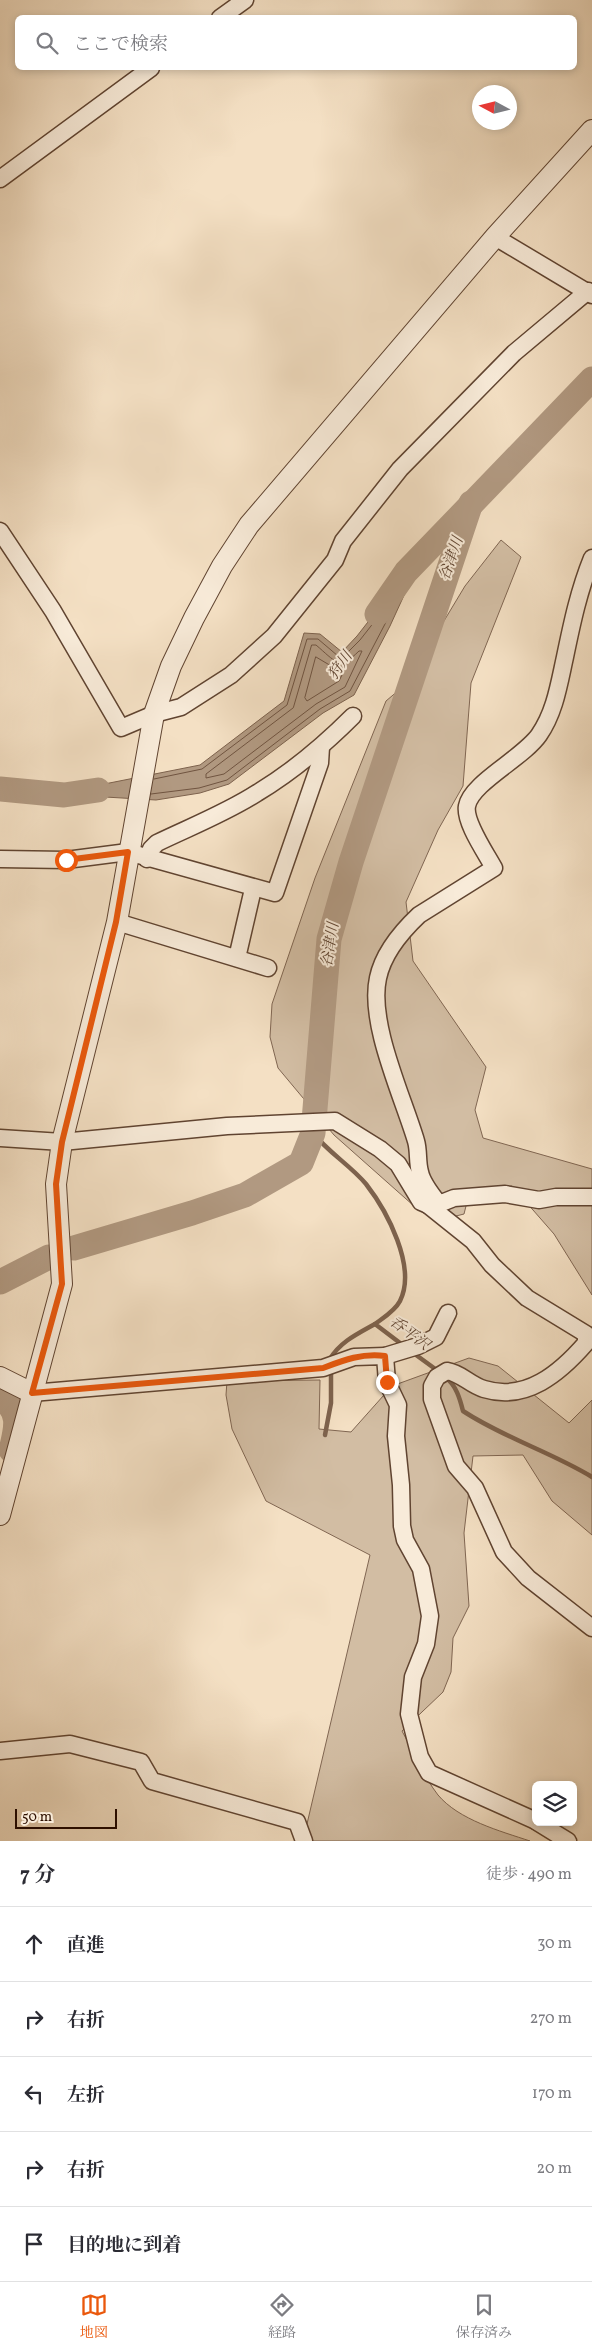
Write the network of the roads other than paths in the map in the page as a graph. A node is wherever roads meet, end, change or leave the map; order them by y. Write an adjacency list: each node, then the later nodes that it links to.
1 (245, 0): 2 (street)
2 (224, 15)
3 (148, 70): 5 (street)
4 (592, 130): 6 (street)
5 (0, 178)
6 (496, 237): 7 (street); 11 (street)
7 (590, 293): 11 (street)
8 (0, 531): 11 (street)
9 (592, 558): 23 (street)
10 (353, 716): 12 (street)
11 (153, 721): 13 (street)
12 (321, 747): 15 (street); 16 (street)
13 (128, 852): 14 (street); 15 (street); 17 (street)
14 (0, 859)
15 (147, 859): 16 (street)
16 (253, 889): 18 (street)
17 (116, 922): 18 (street); 21 (street)
18 (236, 958): 19 (street)
19 (268, 968)
20 (0, 1138): 21 (street)
21 (62, 1142): 23 (street); 27 (street)
22 (592, 1197): 23 (street)
23 (434, 1205): 29 (street)
24 (448, 1313): 25 (street)
25 (385, 1356): 27 (street); 31 (street)
26 (0, 1377): 27 (street)
27 (32, 1393): 28 (street)
28 (0, 1515)
29 (592, 1628)
30 (0, 1751): 33 (street)
31 (532, 1820)
32 (543, 1826): 34 (street)
33 (304, 1841)
34 (568, 1841)

